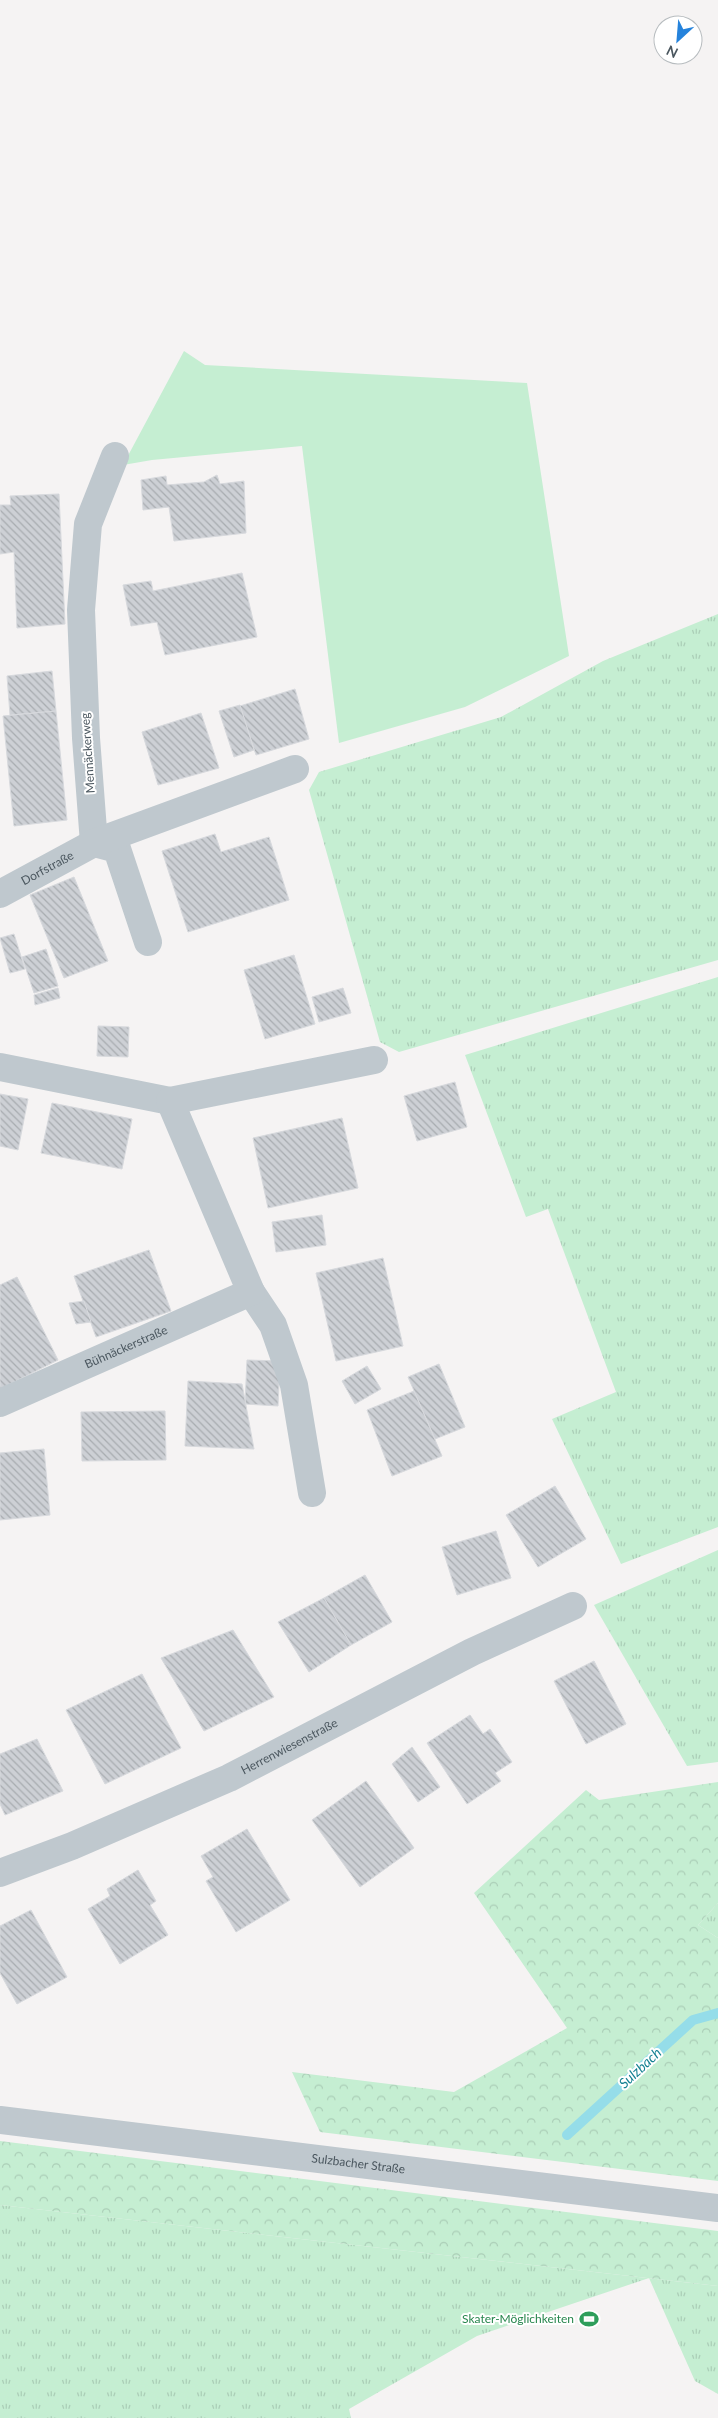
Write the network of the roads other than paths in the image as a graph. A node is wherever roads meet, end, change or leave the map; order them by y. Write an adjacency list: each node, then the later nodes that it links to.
1 (115, 456): 3 (street, Mennäckerweg)
2 (295, 769): 3 (street)
3 (94, 843): 4 (street, Dorfstraße); 5 (street)
4 (0, 894)
5 (148, 942)
6 (374, 1060): 8 (street)
7 (0, 1067): 8 (street)
8 (170, 1101): 9 (street)
9 (251, 1292): 10 (street, Bühnäckerstraße); 11 (street)
10 (0, 1403)
11 (312, 1494)
12 (573, 1606): 13 (street, Herrenwiesenstraße)
13 (0, 1873)
14 (0, 2120): 15 (street, Sulzbacher Straße)
15 (718, 2208)

